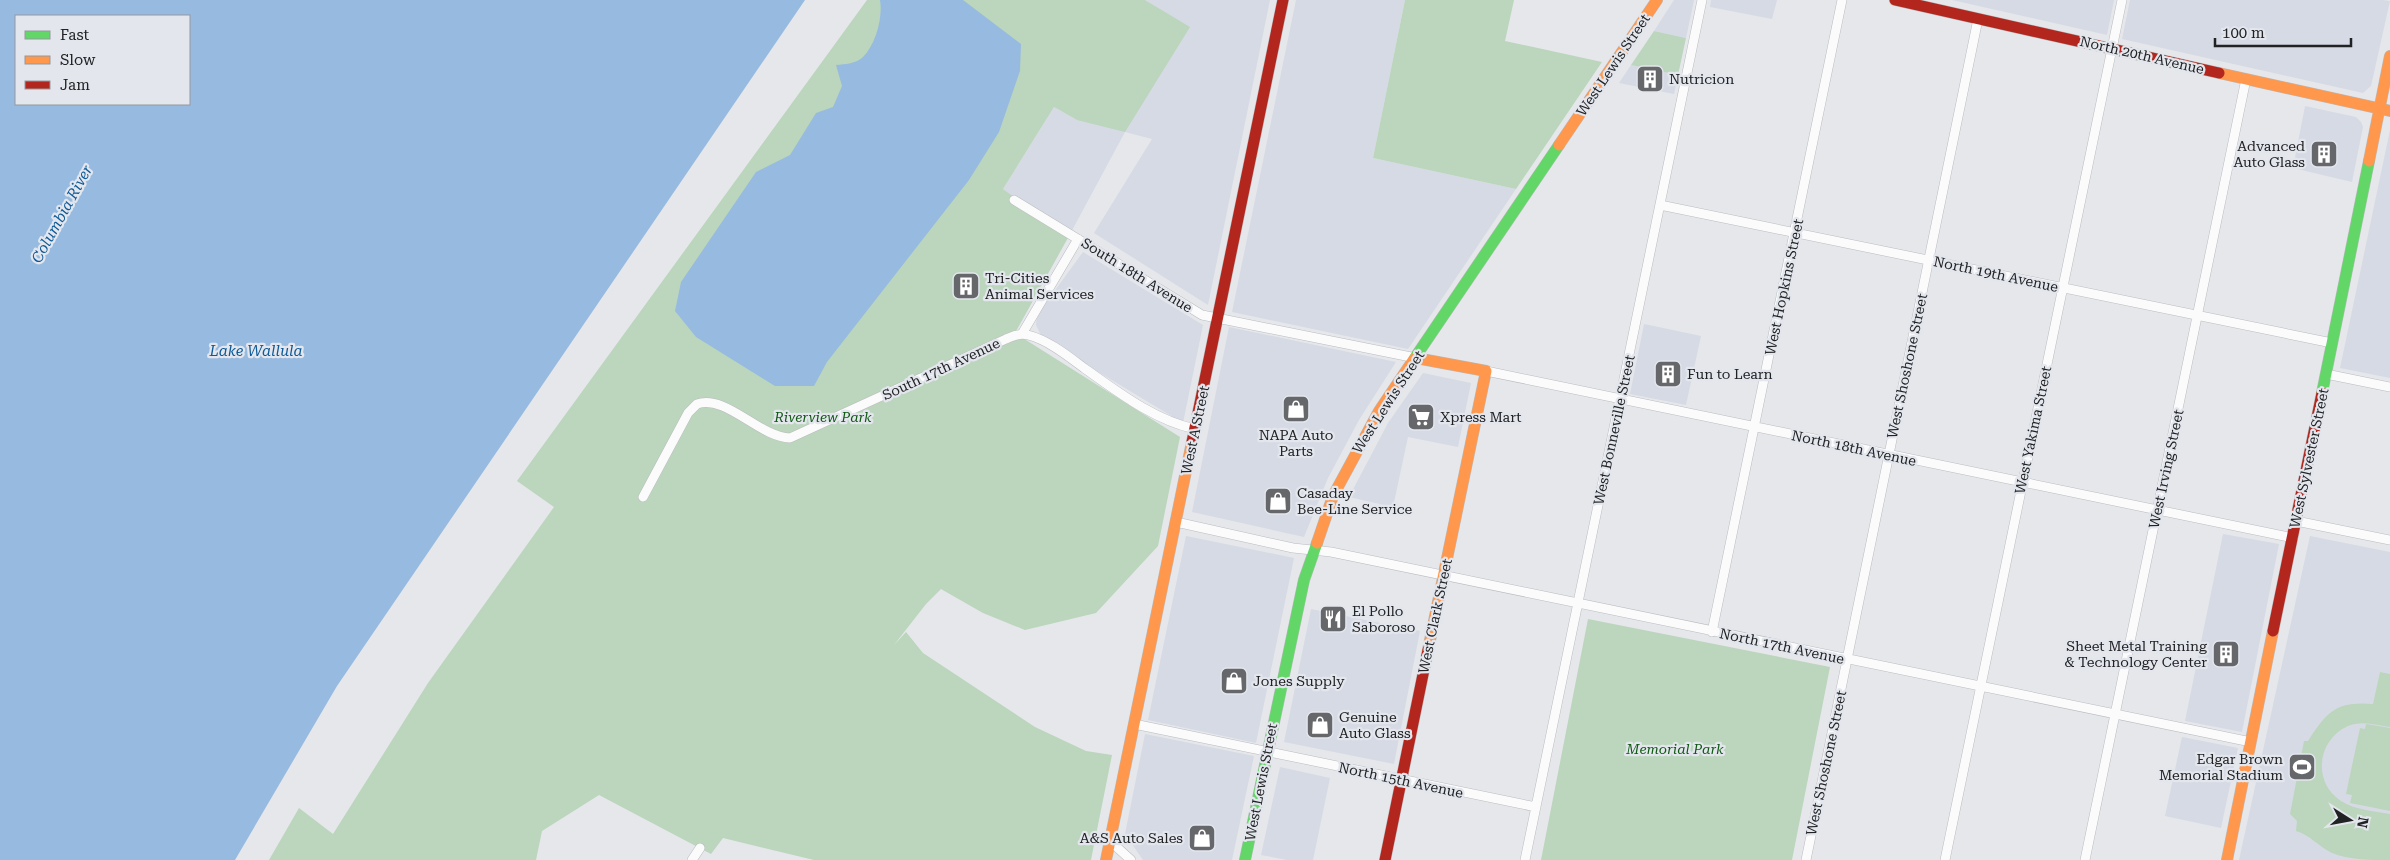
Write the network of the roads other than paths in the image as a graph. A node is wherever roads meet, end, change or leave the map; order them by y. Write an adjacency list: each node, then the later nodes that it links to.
1 (1283, 0): 19 (main road, West A Street)
2 (1658, 0): 22 (main road, West Lewis Street)
3 (1702, 0): 13 (street, West Bonneville Street)
4 (1842, 0): 14 (street, West Hopkins Street)
5 (1895, 0): 7 (main road, North 20th Avenue)
6 (2122, 0): 8 (street, West Yakima Street)
7 (1978, 19): 8 (main road, North 20th Avenue); 16 (street, West Shoshone Street)
8 (2112, 48): 10 (main road, North 20th Avenue); 17 (street, West Yakima Street)
9 (2390, 56): 11 (main road, West Sylvester Street)
10 (2246, 79): 11 (main road, North 20th Avenue); 18 (street, West Irving Street)
11 (2385, 110): 21 (main road, West Sylvester Street)
12 (1014, 200): 15 (street, South 18th Avenue)
13 (1660, 205): 14 (street, North 19th Avenue); 26 (street, West Bonneville Street)
14 (1794, 233): 16 (street, North 19th Avenue); 27 (street, West Hopkins Street)
15 (1078, 239): 19 (street, South 18th Avenue); 20 (street)
16 (1929, 260): 17 (street, North 19th Avenue); 29 (street, West Shoshone Street)
17 (2063, 288): 18 (street, North 19th Avenue); 30 (street, West Yakima Street)
18 (2197, 315): 21 (street, North 19th Avenue); 32 (street, West Irving Street)
19 (1218, 318): 22 (street, South 18th Avenue); 28 (main road, West A Street)
20 (1022, 334): 28 (street); 31 (street, South 17th Avenue)
21 (2332, 343): 24 (main road, West Sylvester Street)
22 (1416, 358): 23 (main road, North 18th Avenue); 37 (main road, West Lewis Street)
23 (1486, 371): 26 (street, North 18th Avenue); 38 (main road, West Clark Street)
24 (2326, 374): 25 (street); 33 (main road, West Sylvester Street)
25 (2390, 387)
26 (1620, 399): 27 (street, North 18th Avenue); 39 (street, West Bonneville Street)
27 (1754, 428): 29 (street, North 18th Avenue); 40 (street, West Hopkins Street)
28 (1195, 429): 34 (main road, West A Street)
29 (1889, 455): 30 (street, North 18th Avenue); 41 (street, West Shoshone Street)
30 (2022, 483): 32 (street, North 18th Avenue); 42 (street, West Yakima Street)
31 (643, 497)
32 (2157, 510): 35 (street, North 18th Avenue); 43 (street, West Irving Street)
33 (2296, 521): 35 (main road, West Sylvester Street); 36 (street)
34 (1176, 522): 37 (street); 44 (main road, West A Street)
35 (2293, 538): 45 (main road, West Sylvester Street)
36 (2390, 540)
37 (1313, 549): 38 (street, North 17th Avenue); 46 (main road, West Lewis Street)
38 (1444, 577): 39 (street, North 17th Avenue); 47 (main road, West Clark Street)
39 (1578, 604): 40 (street, North 17th Avenue); 48 (street, West Bonneville Street)
40 (1712, 632): 41 (street, North 17th Avenue)
41 (1847, 660): 42 (street, North 17th Avenue); 57 (street, West Shoshone Street)
42 (1980, 687): 43 (street, North 17th Avenue); 58 (street, West Yakima Street)
43 (2115, 714): 45 (street, North 17th Avenue); 59 (street, West Irving Street)
44 (1134, 724): 46 (street, North 15th Avenue); 49 (main road, West A Street)
45 (2251, 742): 60 (main road, West Sylvester Street)
46 (1267, 752): 47 (street, North 15th Avenue); 54 (main road, West Lewis Street)
47 (1402, 780): 48 (street, North 15th Avenue); 55 (main road, West Clark Street)
48 (1536, 807): 56 (street, West Bonneville Street)
49 (1110, 841): 52 (main road, West A Street); 53 (street)
50 (700, 848): 51 (street)
51 (692, 860)
52 (1106, 860)
53 (1131, 860)
54 (1245, 860)
55 (1385, 860)
56 (1525, 860)
57 (1806, 860)
58 (1945, 860)
59 (2086, 860)
60 (2227, 860)

